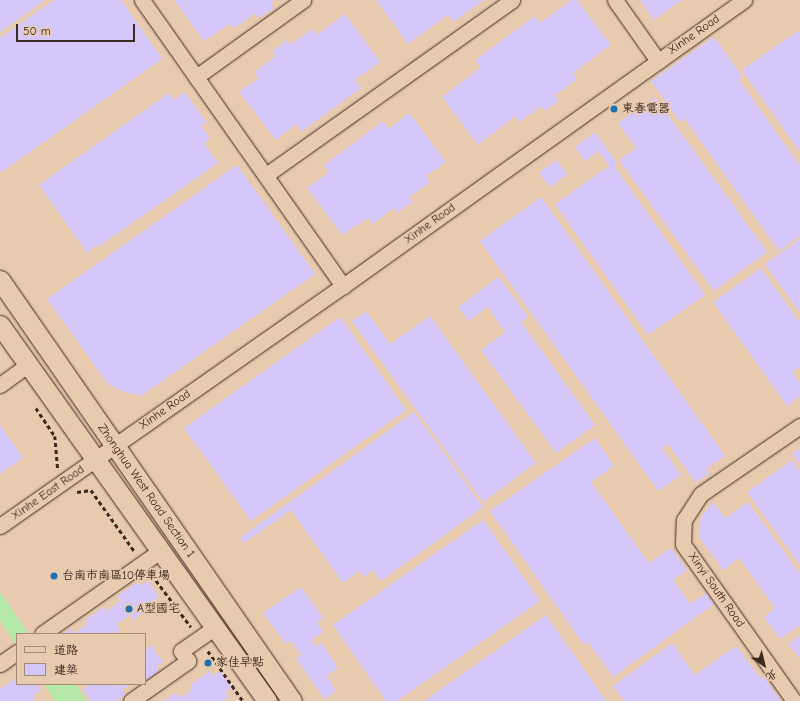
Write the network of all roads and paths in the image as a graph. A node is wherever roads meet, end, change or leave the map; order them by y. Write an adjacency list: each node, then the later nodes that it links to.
1 (142, 0): 7 (street)
2 (303, 0): 7 (street)
3 (512, 0): 8 (street)
4 (615, 0): 6 (street)
5 (744, 0): 6 (street, Xinhe Road)
6 (658, 61): 10 (street, Xinhe Road)
7 (196, 77): 8 (street)
8 (266, 175): 10 (street)
9 (0, 280): 16 (main road, Zhonghua West Road Section 1)
10 (344, 286): 16 (street, Xinhe Road)
11 (0, 325): 12 (main road, Zhonghua West Road Section 1)
12 (28, 365): 13 (street); 17 (main road, Zhonghua West Road Section 1)
13 (0, 385)
14 (34, 406): 18 (path)
15 (800, 426): 30 (street, Xinyi South Road)
16 (115, 446): 17 (street, Xinhe Road); 29 (main road, Zhonghua West Road Section 1)
17 (95, 460): 20 (street, Xinhe East Road); 21 (main road, Zhonghua West Road Section 1)
18 (56, 466)
19 (76, 492): 22 (path)
20 (0, 526)
21 (160, 551): 23 (main road, Zhonghua West Road Section 1); 24 (street)
22 (136, 554)
23 (214, 628): 27 (street); 28 (main road, Zhonghua West Road Section 1)
24 (43, 633)
25 (16, 653): 26 (street)
26 (0, 664)
27 (131, 701)
28 (267, 701)
29 (292, 701)
30 (794, 701)

